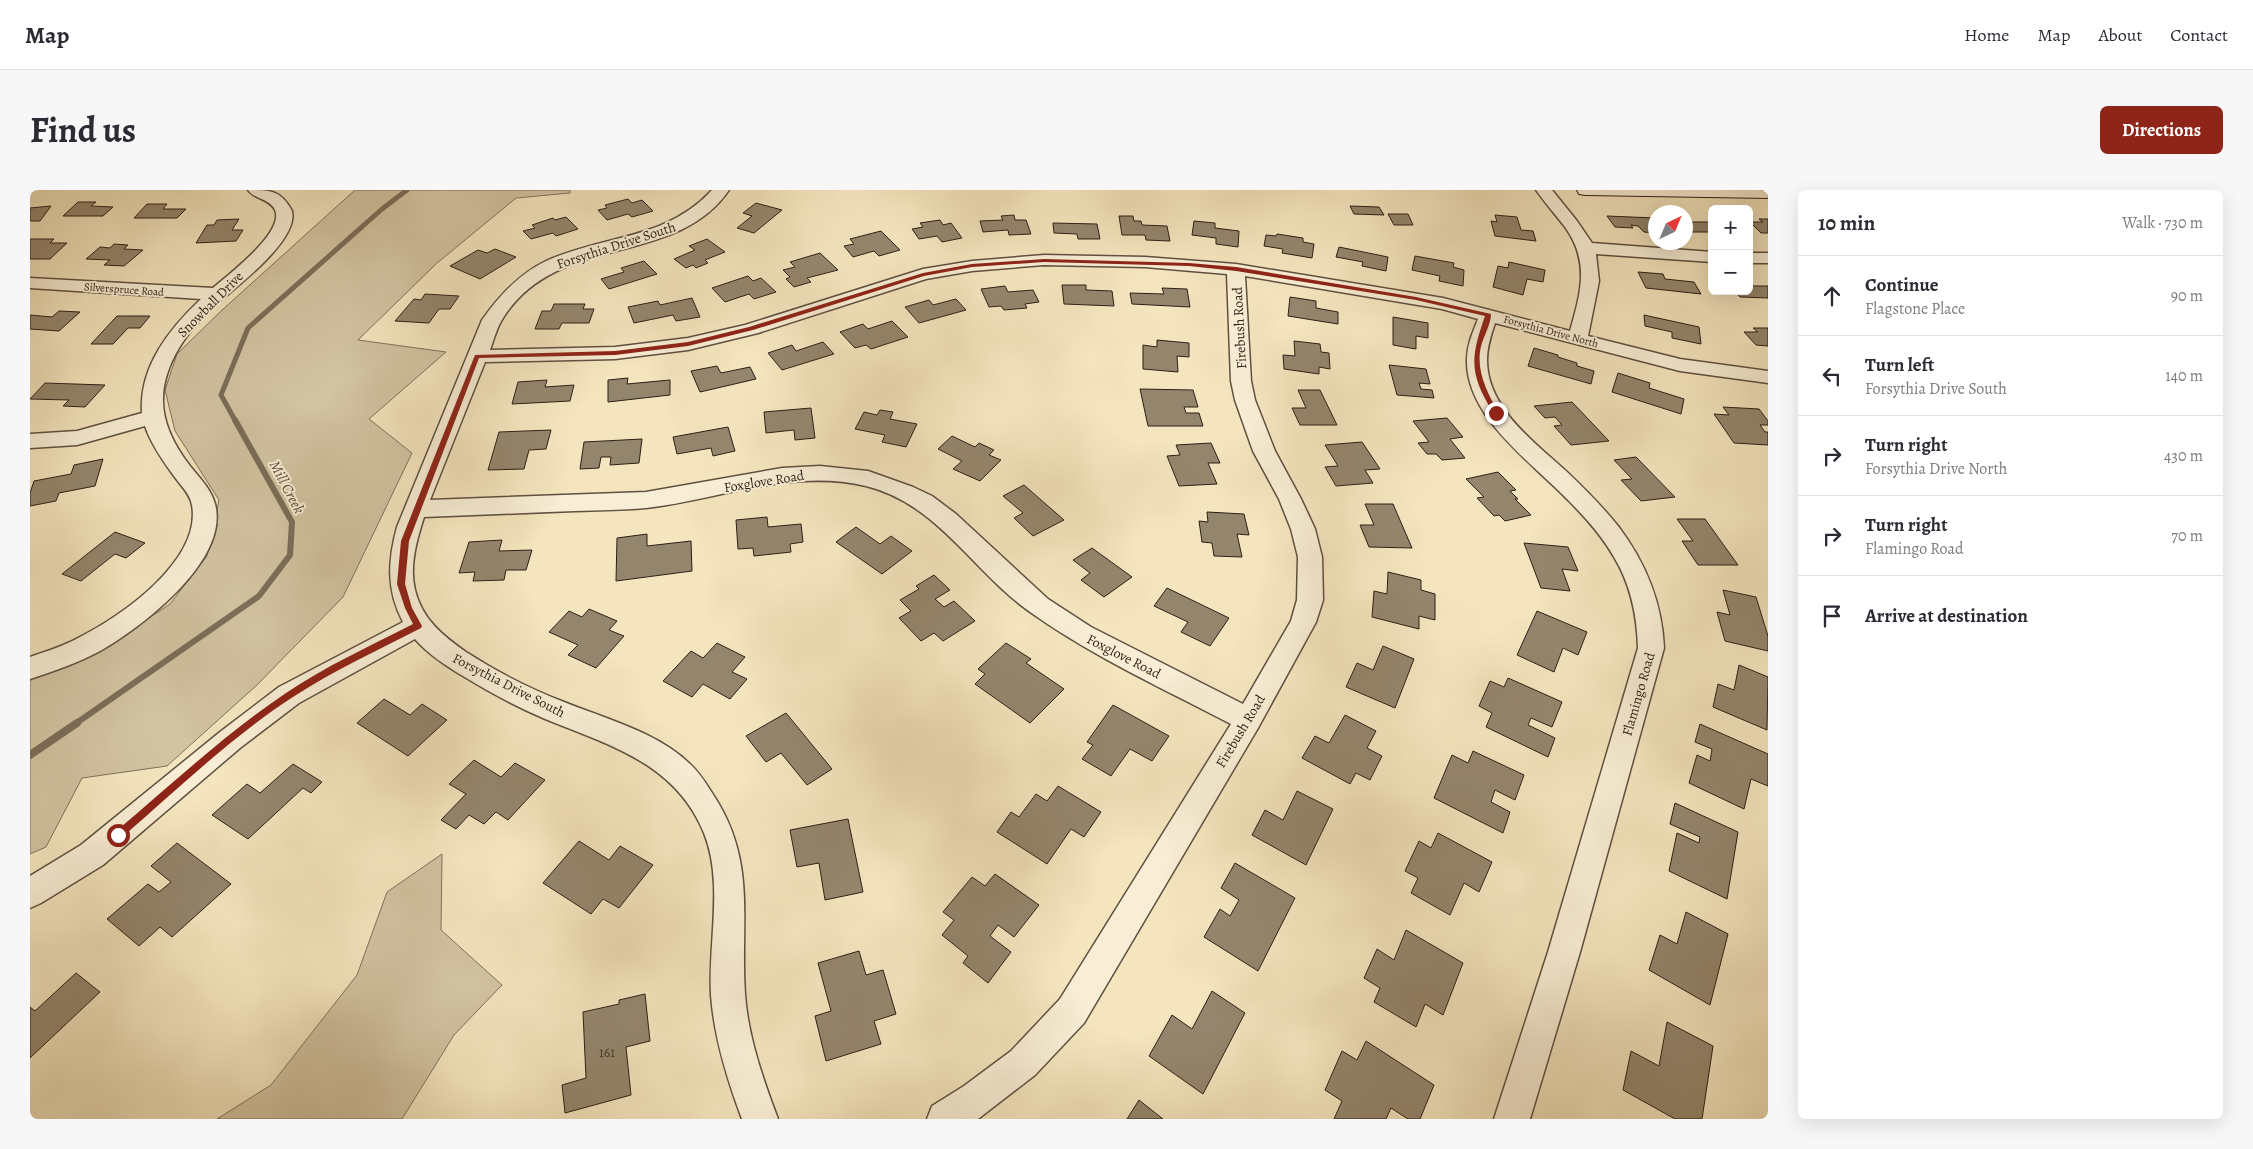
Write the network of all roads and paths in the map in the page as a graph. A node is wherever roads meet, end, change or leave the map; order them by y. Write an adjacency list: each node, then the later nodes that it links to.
1 (256, 190): 13 (street, Snowball Drive)
2 (721, 190): 16 (street, Forsythia Drive South)
3 (1544, 190): 7 (street)
4 (1585, 190): 5 (main road)
5 (1718, 191): 6 (main road)
6 (1768, 193)
7 (1586, 248): 8 (street); 15 (street)
8 (1708, 257)
9 (1753, 258): 10 (street)
10 (1768, 258)
11 (1236, 269): 14 (street, Forsythia Drive North); 16 (street, Forsythia Drive North); 23 (street, Firebush Road)
12 (30, 283): 13 (street, Silverspruce Road)
13 (218, 294): 18 (street, Snowball Drive)
14 (1489, 315): 15 (street, Forsythia Drive North); 27 (street, Flamingo Road)
15 (1578, 338): 17 (street, Forsythia Drive North)
16 (477, 356): 20 (street, Forsythia Drive South)
17 (1768, 377)
18 (154, 417): 19 (street); 22 (street, Snowball Drive)
19 (30, 441)
20 (416, 509): 21 (street, Forsythia Drive South); 23 (street, Foxglove Road)
21 (418, 626): 24 (street); 25 (street, Forsythia Drive South)
22 (30, 668)
23 (1248, 720): 26 (street, Firebush Road)
24 (30, 893)
25 (760, 1119)
26 (945, 1119)
27 (1512, 1119)

